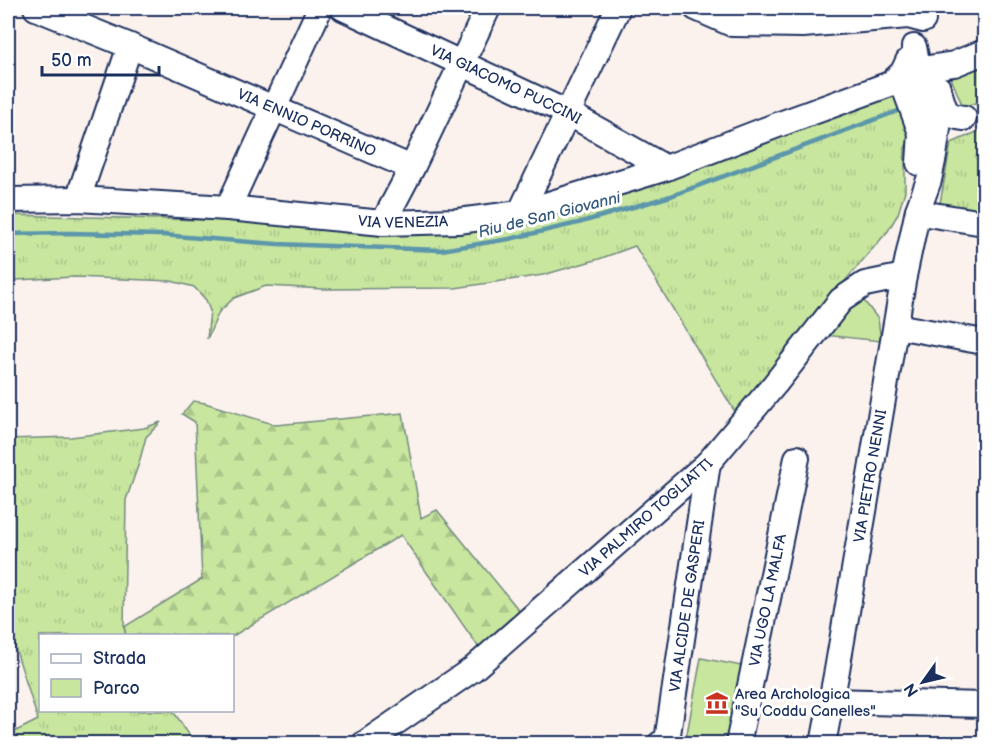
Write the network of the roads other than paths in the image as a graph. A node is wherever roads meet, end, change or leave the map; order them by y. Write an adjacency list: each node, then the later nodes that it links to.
1 (36, 8): 8 (street, VIA ENNIO PORRINO)
2 (320, 8): 13 (street)
3 (343, 8): 10 (street, VIA GIACOMO PUCCINI)
4 (488, 8): 10 (street)
5 (618, 8): 14 (street)
6 (696, 8): 7 (street)
7 (925, 14): 12 (street)
8 (130, 46): 13 (street, VIA ENNIO PORRINO); 19 (street)
9 (984, 52): 11 (street, VIA VENEZIA)
10 (462, 63): 14 (street, VIA GIACOMO PUCCINI); 17 (street)
11 (944, 66): 12 (street, VIA VENEZIA); 15 (street)
12 (912, 70): 16 (street, VIA PIETRO NENNI); 18 (street, VIA VENEZIA)
13 (274, 108): 17 (street, VIA ENNIO PORRINO); 21 (street)
14 (568, 113): 18 (street, VIA GIACOMO PUCCINI); 23 (street)
15 (974, 115): 16 (street)
16 (932, 129): 22 (street, VIA PIETRO NENNI)
17 (412, 168): 24 (street)
18 (666, 168): 23 (street, VIA VENEZIA)
19 (78, 199): 20 (street, VIA VENEZIA); 21 (street, VIA VENEZIA)
20 (8, 200)
21 (228, 208): 24 (street, VIA VENEZIA)
22 (918, 210): 25 (street); 26 (street, VIA PIETRO NENNI)
23 (520, 213): 24 (street, VIA VENEZIA)
24 (383, 222)
25 (984, 223)
26 (904, 276): 27 (street, VIA PIETRO NENNI); 30 (street, VIA PALMIRO TOGLIATTI)
27 (896, 326): 28 (street); 31 (street, VIA PIETRO NENNI)
28 (984, 342)
29 (797, 458): 35 (street, VIA UGO LA MALFA)
30 (708, 463): 33 (street, VIA ALCIDE DE GASPERI); 34 (street, VIA PALMIRO TOGLIATTI)
31 (831, 701): 32 (street); 36 (street, VIA PIETRO NENNI)
32 (984, 705)
33 (668, 743)
34 (364, 744)
35 (738, 744)
36 (823, 744)

